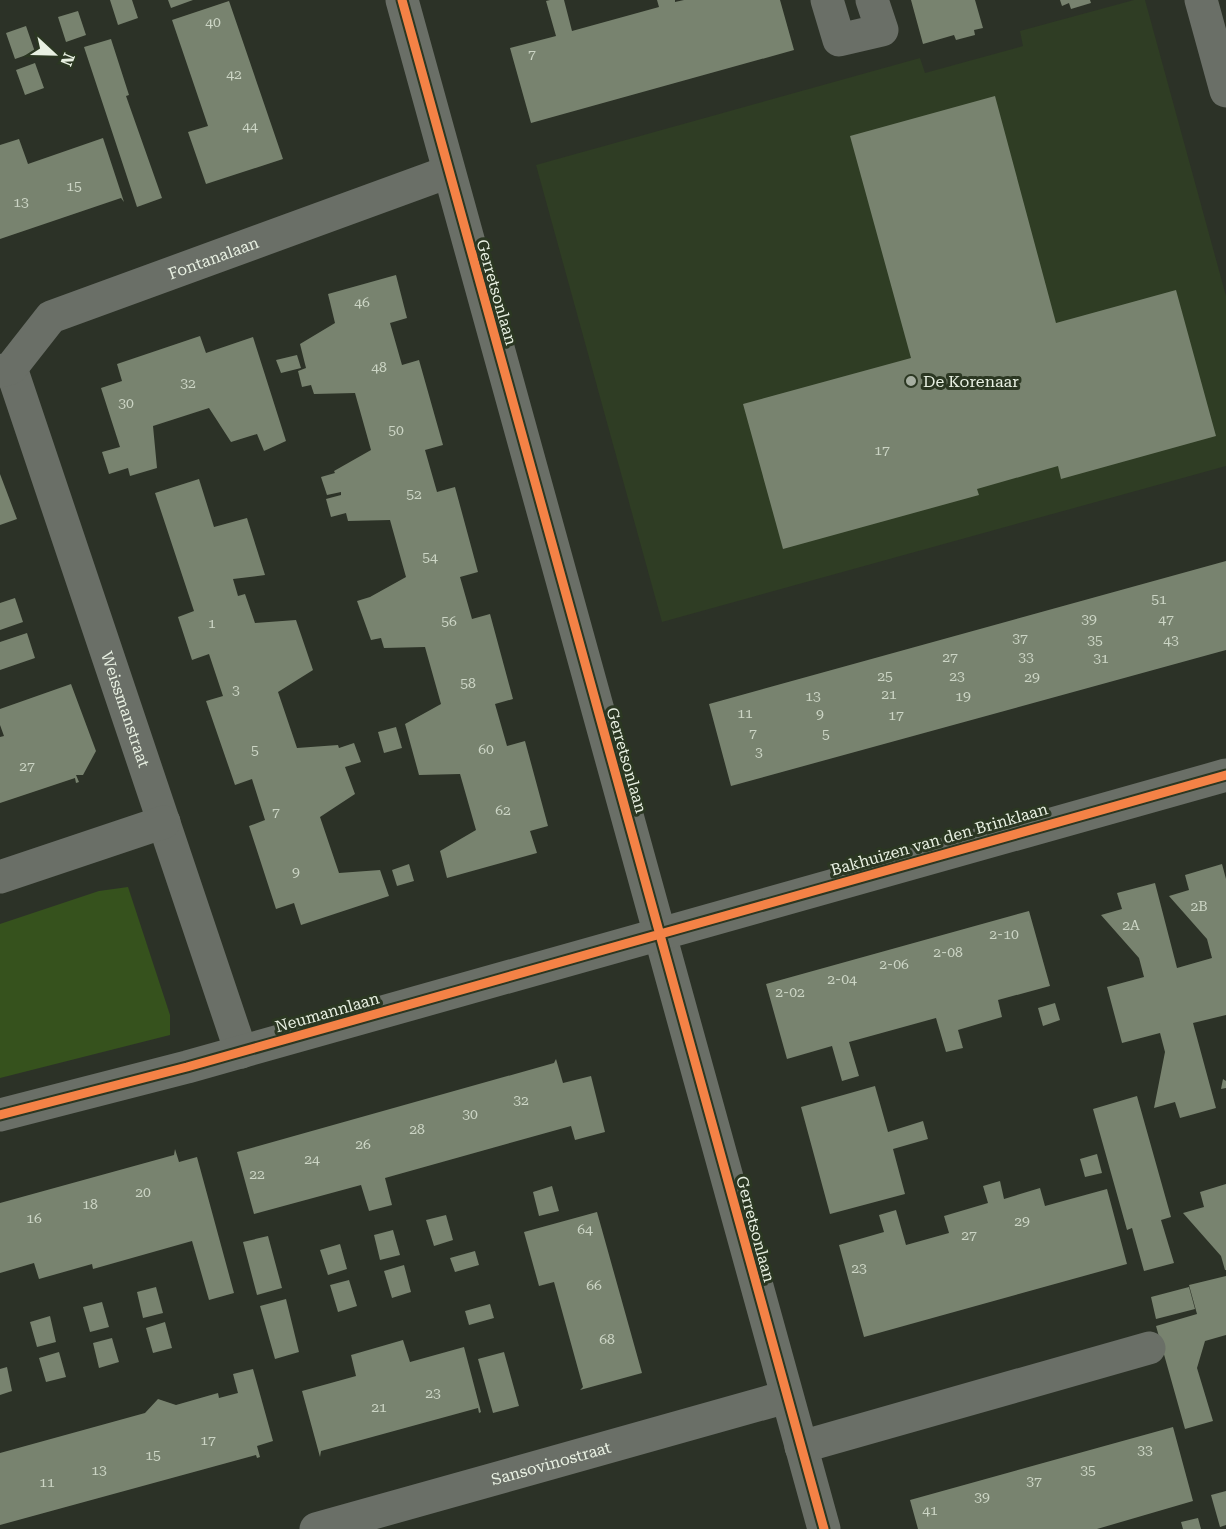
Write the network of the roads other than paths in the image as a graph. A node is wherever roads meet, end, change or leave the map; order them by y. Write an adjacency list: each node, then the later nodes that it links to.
1 (402, 0): 6 (street, Gerretsonlaan)
2 (827, 0): 3 (street)
3 (872, 0)
4 (1201, 0): 5 (street)
5 (1226, 91)
6 (448, 172): 7 (street, Fontanalaan); 11 (street, Gerretsonlaan)
7 (6, 370): 9 (street, Weissmanstraat)
8 (1226, 775): 11 (street, Bakhuizen van den Brinklaan)
9 (164, 822): 10 (street); 12 (street, Weissmanstraat)
10 (0, 877)
11 (660, 933): 12 (street, Neumannlaan); 15 (street, Gerretsonlaan)
12 (241, 1052): 13 (street, Neumannlaan)
13 (0, 1115)
14 (1149, 1348): 16 (street)
15 (786, 1397): 16 (street, Gerretsonlaan); 17 (street, Sansovinostraat)
16 (801, 1448): 19 (street, Gerretsonlaan)
17 (366, 1522): 18 (street, Sansovinostraat)
18 (316, 1529)
19 (824, 1529)

